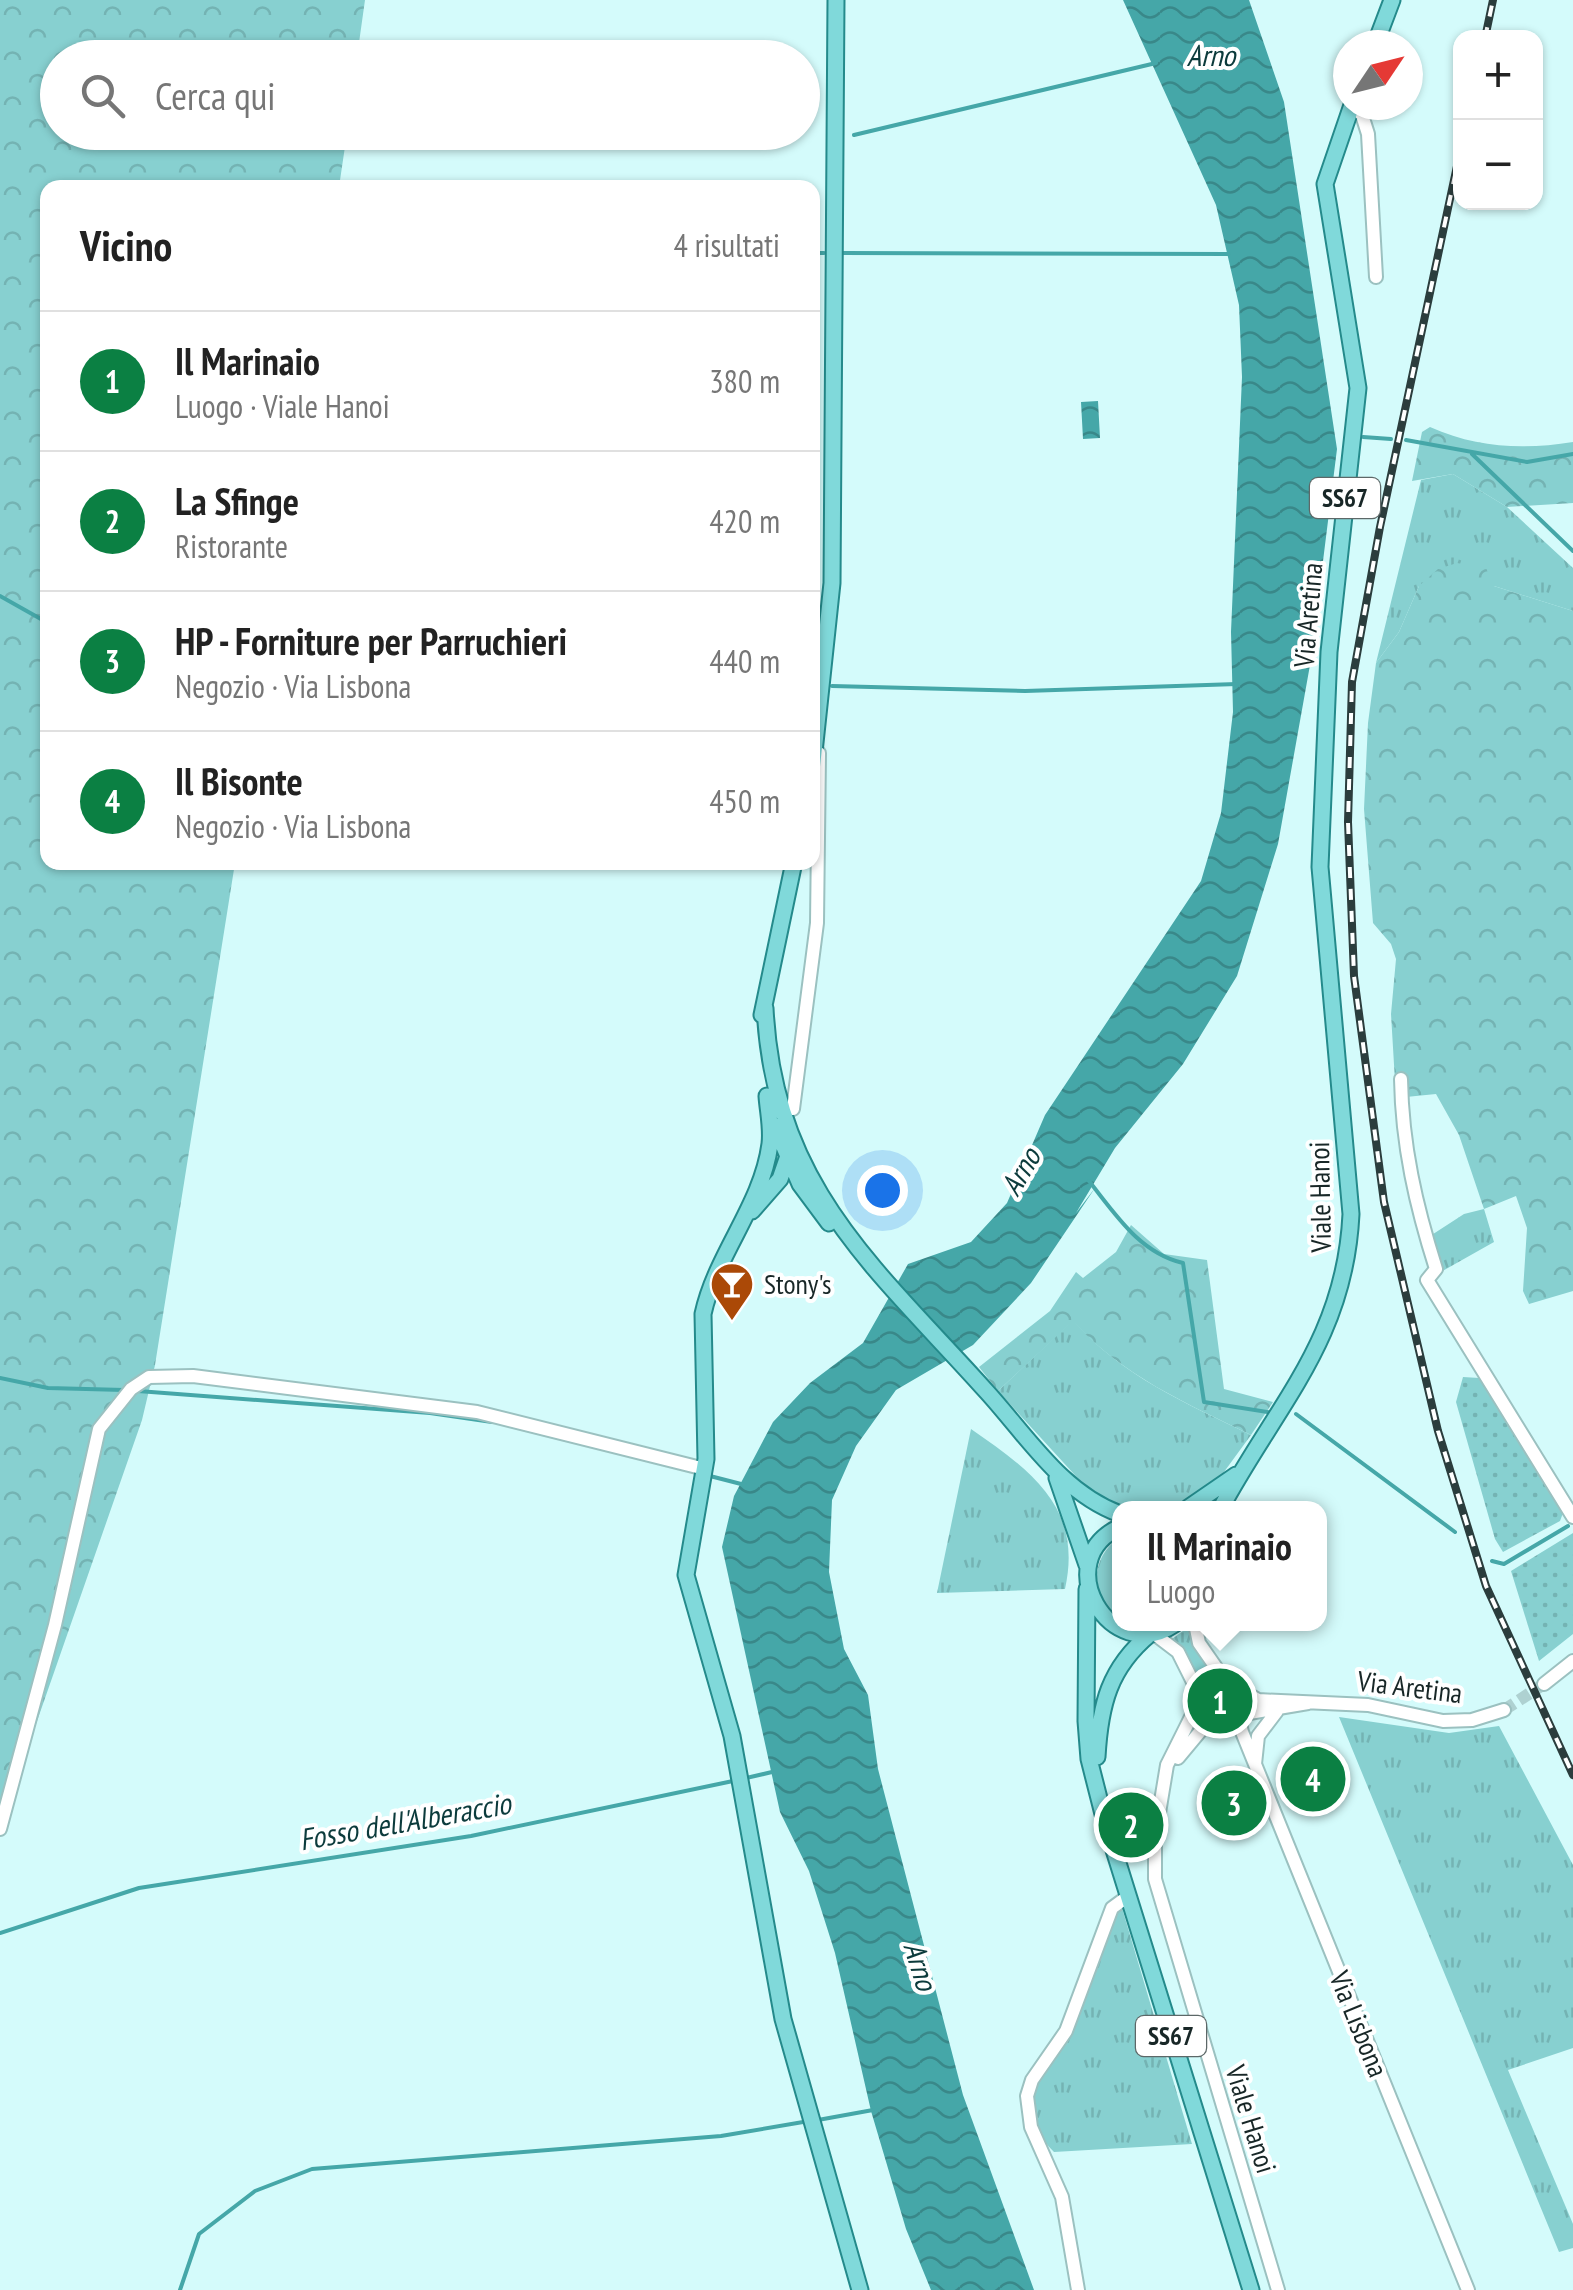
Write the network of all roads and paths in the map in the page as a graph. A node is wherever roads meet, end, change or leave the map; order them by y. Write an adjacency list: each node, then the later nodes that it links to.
1 (836, 0): 7 (main road)
2 (1392, 0): 3 (main road)
3 (1381, 30)
4 (1347, 120): 10 (main road, Via Aretina / SS67)
5 (1364, 120): 6 (street)
6 (1376, 277)
7 (820, 706)
8 (792, 870): 11 (main road)
9 (818, 870): 14 (street)
10 (1322, 898): 23 (main road, Viale Hanoi / SS67)
11 (764, 1008): 13 (main road); 15 (main road)
12 (1401, 1079): 27 (street)
13 (766, 1096): 16 (main road); 18 (main road)
14 (793, 1109)
15 (787, 1126): 16 (main road); 17 (main road)
16 (788, 1160): 17 (main road); 18 (main road); 19 (main road)
17 (811, 1179): 20 (main road)
18 (766, 1184): 19 (main road); 22 (main road)
19 (824, 1218): 20 (main road)
20 (857, 1252): 21 (main road)
21 (1050, 1466): 26 (main road); 29 (main road)
22 (705, 1469): 49 (street); 51 (main road)
23 (1242, 1469): 24 (main road, Viale Hanoi / SS67); 25 (main road, Viale Hanoi / SS67)
24 (1198, 1501)
25 (1225, 1501)
26 (1112, 1511)
27 (1573, 1517)
28 (1112, 1533): 29 (main road)
29 (1088, 1567): 30 (main road)
30 (1088, 1589): 31 (main road); 47 (main road, SS67)
31 (1112, 1623)
32 (1134, 1631): 35 (main road)
33 (1159, 1631): 35 (main road)
34 (1197, 1631): 37 (street)
35 (1152, 1634): 40 (street); 47 (main road, SS67)
36 (1573, 1661): 38 (street)
37 (1224, 1679): 39 (street); 40 (street)
38 (1544, 1684)
39 (1239, 1690): 41 (street, Via Aretina); 44 (street)
40 (1198, 1698): 45 (street); 48 (street, Viale Hanoi)
41 (1308, 1703): 42 (street, Via Aretina); 43 (street, Via Aretina)
42 (1278, 1710): 44 (street, Via Aretina); 46 (street)
43 (1504, 1710)
44 (1238, 1715): 45 (street, Viale Hanoi); 46 (street, Via Lisbona)
45 (1214, 1723): 46 (street, Via Lisbona); 48 (street, Viale Hanoi)
46 (1252, 1765): 55 (street, Via Lisbona)
47 (1096, 1781): 50 (main road, SS67)
48 (1164, 1787): 54 (street, Viale Hanoi)
49 (0, 1829)
50 (1128, 1897): 52 (street); 53 (main road, SS67)
51 (860, 2290)
52 (1078, 2290)
53 (1251, 2290)
54 (1278, 2290)
55 (1468, 2290)

